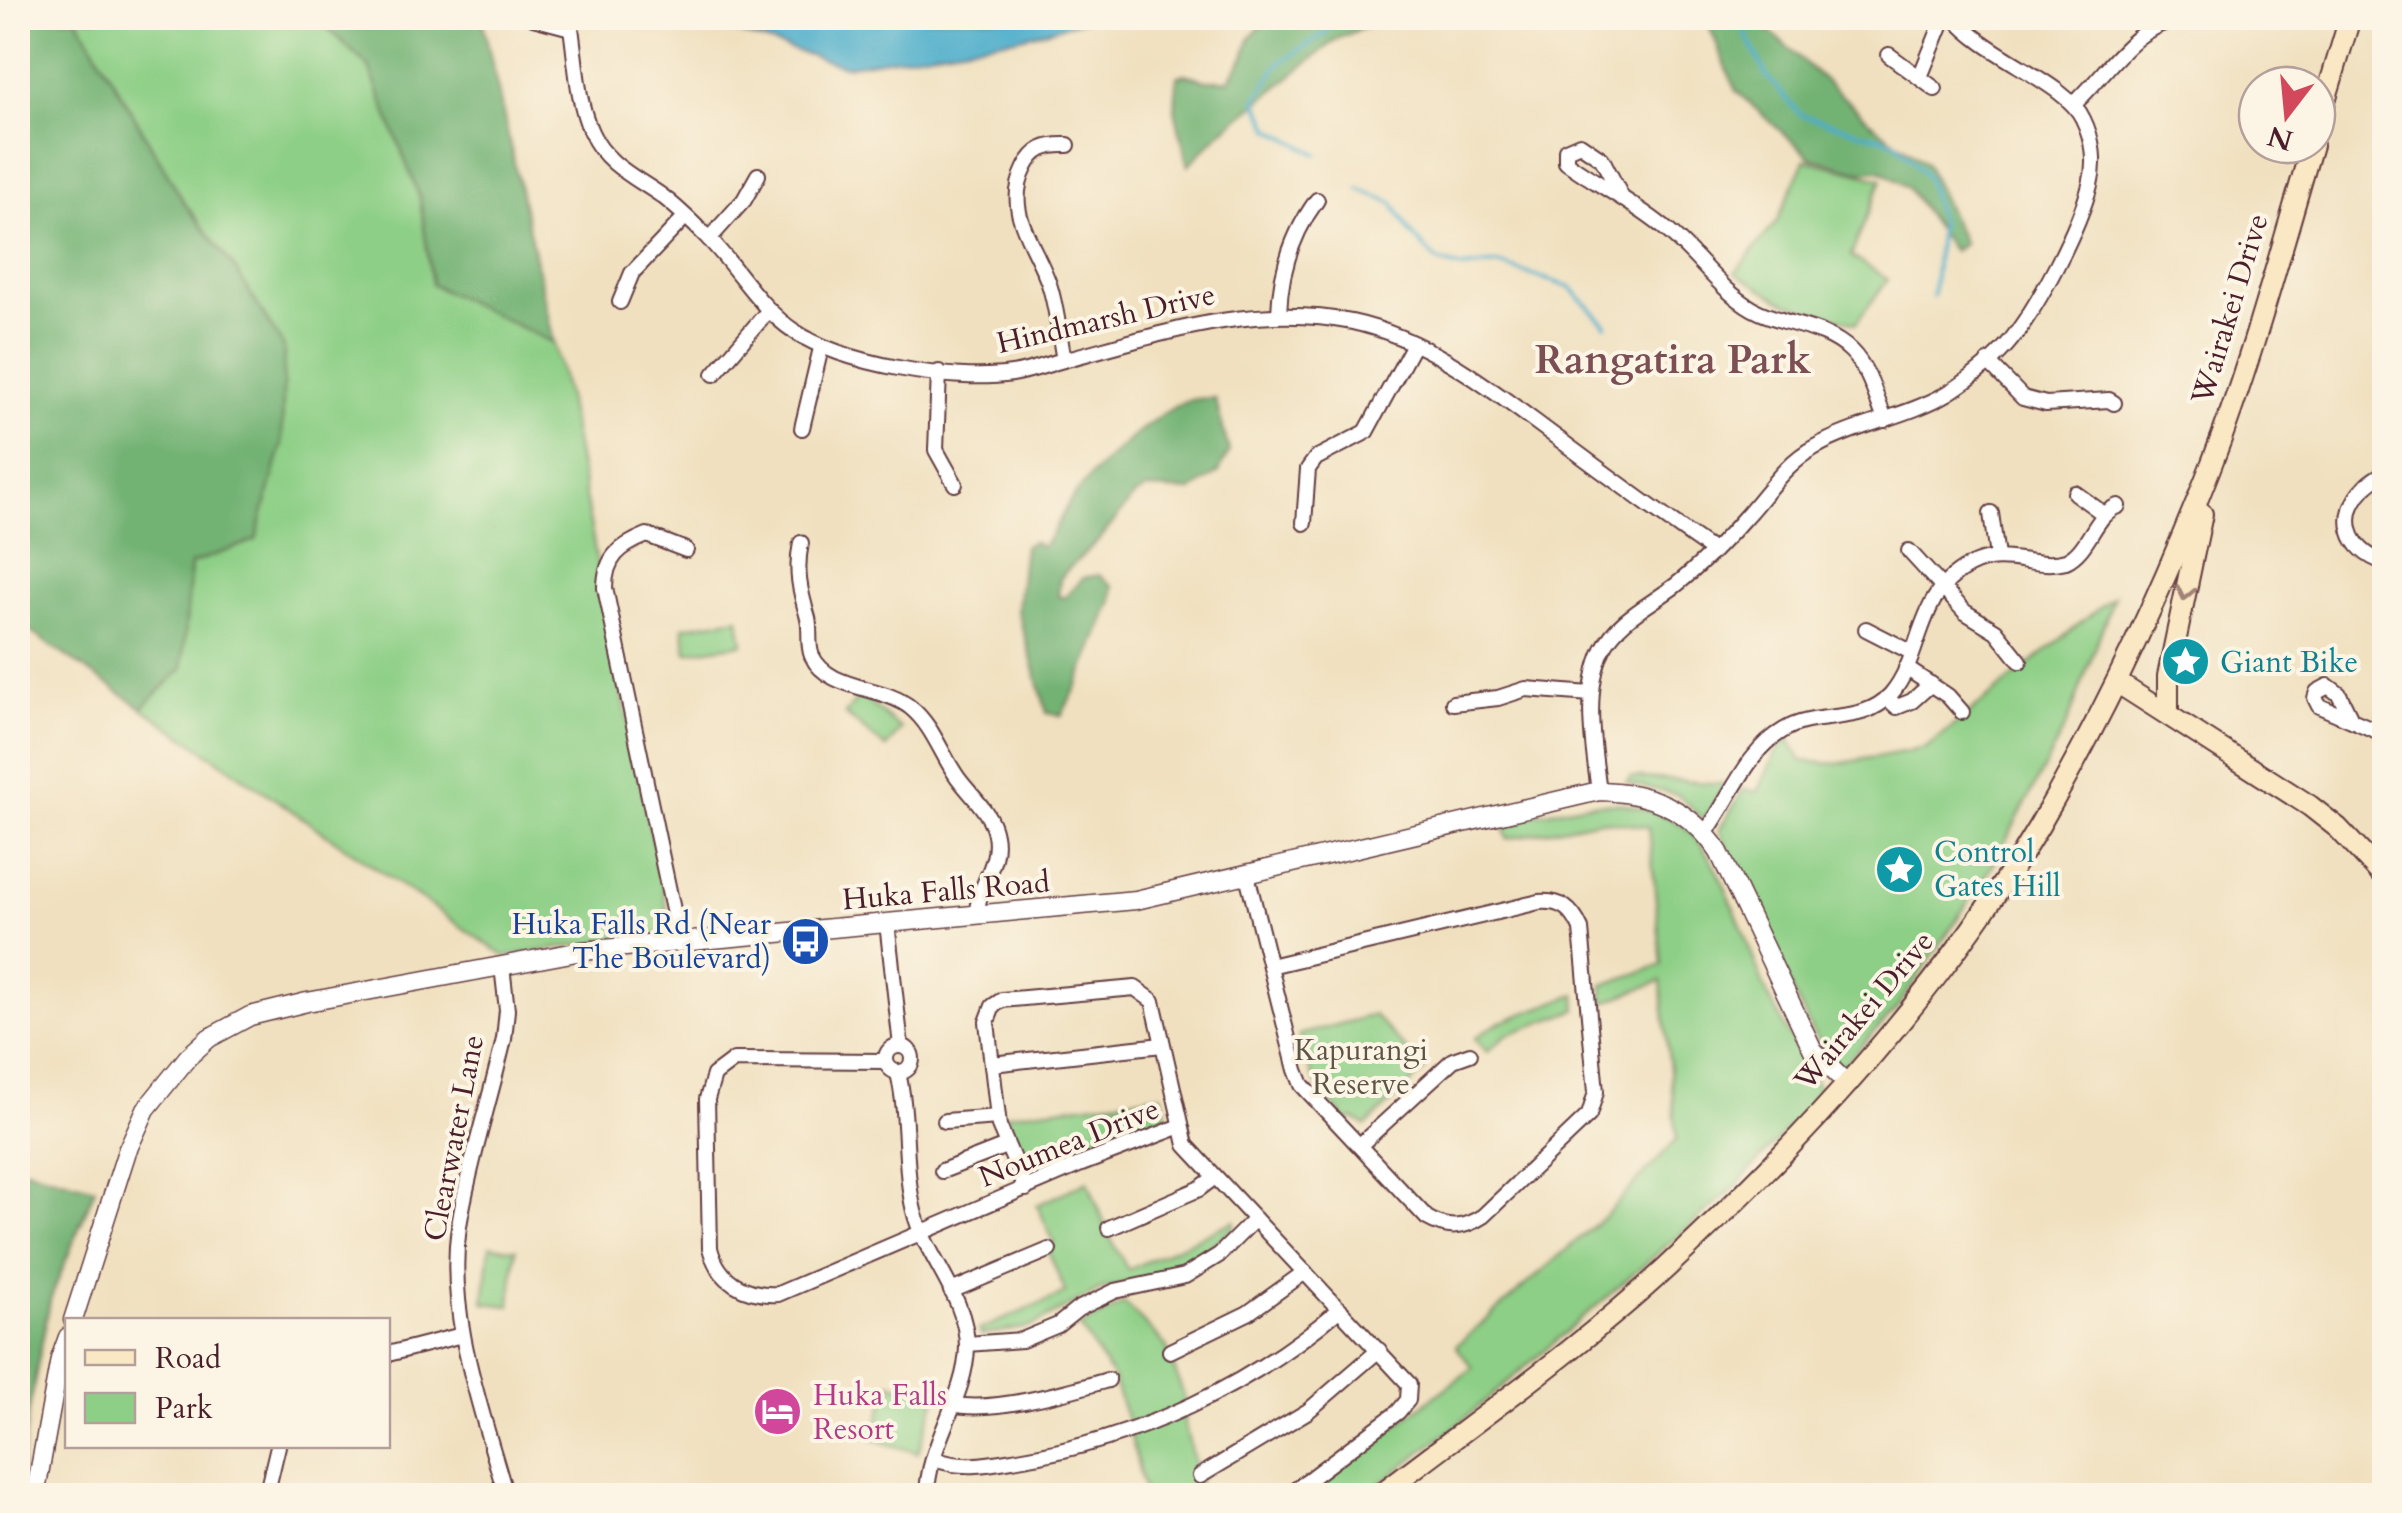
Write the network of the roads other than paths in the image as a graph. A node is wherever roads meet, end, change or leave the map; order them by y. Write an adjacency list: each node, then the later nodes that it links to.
1 (533, 18): 6 (street)
2 (1944, 18): 9 (street)
3 (1954, 18): 11 (street)
4 (2191, 18): 11 (street)
5 (2350, 18): 8 (main road)
6 (572, 23): 17 (street, Hindmarsh Drive)
7 (1889, 55): 9 (street)
8 (2336, 65)
9 (1920, 78): 10 (street)
10 (1936, 89)
11 (2076, 104): 25 (street)
12 (1068, 145): 24 (street)
13 (2306, 165): 31 (main road, Wairakei Drive)
14 (758, 175): 18 (street)
15 (1622, 198): 29 (street)
16 (1317, 200): 21 (street)
17 (684, 217): 18 (street, Hindmarsh Drive); 19 (street)
18 (709, 239): 20 (street, Hindmarsh Drive)
19 (620, 302)
20 (769, 310): 23 (street, Hindmarsh Drive); 27 (street)
21 (1280, 314): 22 (street, Hindmarsh Drive); 24 (street, Hindmarsh Drive)
22 (1414, 344): 38 (street); 42 (street, Hindmarsh Drive)
23 (821, 348): 26 (street, Hindmarsh Drive); 30 (street)
24 (1064, 360): 26 (street, Hindmarsh Drive)
25 (1988, 362): 28 (street); 29 (street)
26 (939, 372): 33 (street)
27 (714, 374)
28 (2114, 403)
29 (1885, 420): 42 (street)
30 (802, 428)
31 (2212, 463): 49 (main road, Wairakei Drive); 55 (main road, one-way to 55)
32 (2384, 472): 44 (street)
33 (955, 484)
34 (2075, 493): 37 (street)
35 (2118, 506): 37 (street)
36 (1991, 513): 43 (street)
37 (2104, 514): 43 (street)
38 (1304, 523)
39 (801, 543): 62 (street)
40 (686, 550): 64 (street)
41 (1909, 550): 45 (street)
42 (1713, 552): 51 (street)
43 (1997, 557): 45 (street)
44 (2384, 562)
45 (1941, 588): 47 (street); 48 (street)
46 (1866, 629): 47 (street)
47 (1909, 660): 50 (street); 52 (street)
48 (2020, 661)
49 (2118, 683): 55 (main road); 73 (main road, Wairakei Drive)
50 (1931, 684): 52 (street); 54 (street)
51 (1591, 694): 53 (street); 58 (street)
52 (1887, 698): 59 (street)
53 (1453, 703)
54 (1962, 712)
55 (2168, 714): 61 (main road)
56 (2351, 719): 57 (street)
57 (2384, 734)
58 (1599, 791): 59 (street, Huka Falls Road); 60 (street, Huka Falls Road)
59 (1706, 832): 73 (street, Huka Falls Road)
60 (1247, 875): 62 (street, Huka Falls Road); 66 (street)
61 (2384, 877)
62 (978, 916): 63 (street, Huka Falls Road)
63 (887, 924): 64 (street, Huka Falls Road); 68 (street)
64 (680, 943): 65 (street, Huka Falls Road)
65 (502, 966): 89 (street, Huka Falls Road); 90 (street, Clearwater Lane)
66 (1270, 966): 77 (street); 77 (street)
67 (1162, 1044): 71 (street); 71 (street); 76 (street)
68 (901, 1046): 70 (street); 72 (street)
69 (1470, 1054): 77 (street)
70 (886, 1061): 72 (street); 84 (street)
71 (992, 1064): 74 (street)
72 (898, 1072): 84 (street)
73 (1846, 1084): 106 (main road, Wairakei Drive)
74 (998, 1117): 75 (street); 78 (street)
75 (945, 1121)
76 (1181, 1126): 80 (street, Noumea Drive); 81 (street, Noumea Drive)
77 (1360, 1145)
78 (1006, 1146): 79 (street); 81 (street)
79 (942, 1171)
80 (1215, 1177): 82 (street, Noumea Drive); 83 (street)
81 (1026, 1188): 84 (street, Noumea Drive)
82 (1255, 1219): 86 (street, Noumea Drive); 91 (street)
83 (1108, 1228)
84 (924, 1232): 87 (street)
85 (1049, 1250): 87 (street)
86 (1304, 1272): 88 (street, Noumea Drive); 94 (street)
87 (951, 1291): 91 (street)
88 (1340, 1309): 93 (street, Noumea Drive); 99 (street)
89 (74, 1318)
90 (462, 1335): 95 (street); 103 (street, Clearwater Lane)
91 (967, 1344): 97 (street)
92 (65, 1349): 101 (street)
93 (1379, 1350): 100 (street); 105 (street, Noumea Drive)
94 (1170, 1351)
95 (390, 1353)
96 (1108, 1380): 97 (street)
97 (953, 1404): 99 (street)
98 (278, 1448): 102 (street)
99 (934, 1460): 104 (street)
100 (1200, 1476)
101 (36, 1496)
102 (266, 1496)
103 (506, 1496)
104 (927, 1496)
105 (1287, 1496)
106 (1378, 1496)

